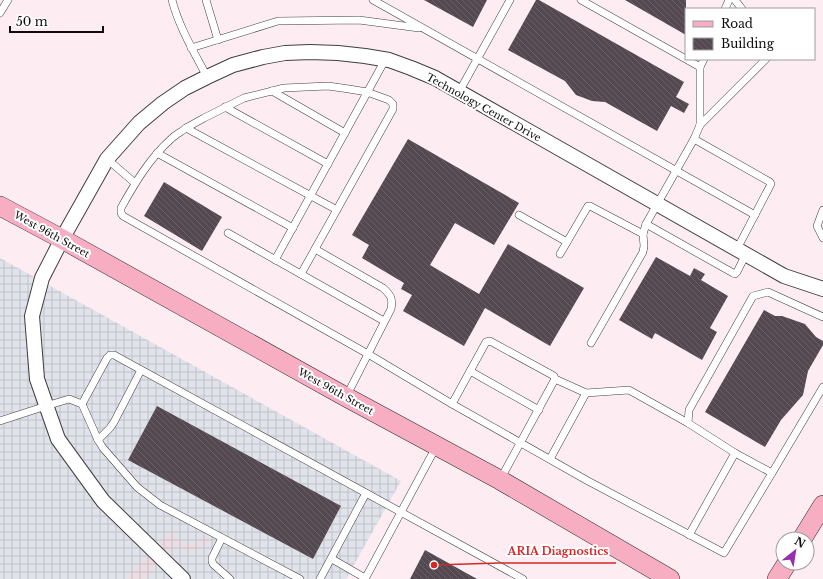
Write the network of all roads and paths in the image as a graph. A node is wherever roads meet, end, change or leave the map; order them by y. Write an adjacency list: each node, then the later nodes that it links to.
1 (8, 0): 9 (lane)
2 (172, 0): 12 (lane)
3 (206, 0): 11 (lane)
4 (373, 0): 10 (lane)
5 (510, 0): 13 (lane)
6 (581, 0): 14 (lane)
7 (735, 0): 8 (lane)
8 (741, 8)
9 (0, 13)
10 (423, 29): 11 (lane); 13 (lane)
11 (218, 40): 12 (lane)
12 (191, 48): 20 (lane)
13 (478, 59): 23 (lane); 32 (lane)
14 (685, 59)
15 (385, 60): 20 (street, Technology Center Drive); 22 (lane); 23 (street, Technology Center Drive)
16 (686, 60): 19 (lane)
17 (704, 60): 19 (lane)
18 (765, 60): 25 (lane)
19 (700, 68): 25 (lane)
20 (207, 77): 30 (street, Technology Center Drive)
21 (272, 91): 22 (lane); 24 (lane); 27 (lane)
22 (367, 92): 27 (lane); 37 (lane)
23 (459, 92): 35 (street, Technology Center Drive)
24 (225, 106): 26 (lane); 31 (lane)
25 (700, 125): 28 (lane)
26 (186, 128): 29 (lane); 34 (lane)
27 (345, 133): 31 (lane)
28 (694, 139): 32 (lane); 40 (lane)
29 (157, 153): 33 (lane); 42 (lane)
30 (107, 159): 33 (lane); 46 (street, Technology Center Drive)
31 (328, 164): 34 (lane)
32 (676, 171): 35 (lane); 40 (lane)
33 (135, 183): 57 (lane)
34 (310, 196): 37 (lane); 42 (lane)
35 (657, 204): 41 (lane); 49 (street, Technology Center Drive)
36 (0, 206): 46 (main road, West 96th Street)
37 (337, 210): 48 (lane)
38 (823, 210): 45 (lane)
39 (519, 215): 47 (lane)
40 (756, 215): 49 (lane)
41 (646, 224): 44 (lane); 49 (lane)
42 (293, 228): 51 (lane)
43 (228, 232): 51 (lane)
44 (643, 234): 47 (lane); 56 (lane)
45 (823, 238)
46 (62, 239): 63 (main road, West 96th Street); 66 (street, Technology Center Drive)
47 (567, 242): 50 (lane)
48 (315, 249): 52 (lane); 55 (lane)
49 (742, 252): 53 (street, Technology Center Drive)
50 (560, 254)
51 (276, 260): 52 (lane)
52 (301, 274): 55 (lane)
53 (823, 289)
54 (822, 313): 69 (lane)
55 (384, 321): 57 (lane)
56 (591, 343)
57 (368, 354): 63 (lane); 65 (lane)
58 (142, 370): 64 (lane); 70 (lane); 77 (lane)
59 (470, 371): 60 (lane); 65 (lane); 67 (lane)
60 (555, 379): 62 (lane); 67 (lane)
61 (823, 387): 75 (lane)
62 (586, 393): 69 (lane); 74 (lane)
63 (346, 397): 72 (main road, West 96th Street)
64 (82, 404): 66 (lane); 70 (lane)
65 (452, 404): 71 (lane)
66 (46, 406): 68 (lane); 85 (street, Technology Center Drive)
67 (539, 410): 71 (lane)
68 (0, 421)
69 (688, 422): 73 (lane)
70 (98, 440): 82 (lane)
71 (521, 442): 74 (lane); 76 (lane)
72 (437, 445): 76 (main road, West 96th Street); 79 (lane)
73 (735, 453): 75 (lane); 81 (lane)
74 (550, 459): 81 (lane)
75 (772, 473): 81 (lane)
76 (500, 480): 90 (main road, West 96th Street)
77 (366, 494): 79 (lane); 83 (lane)
78 (823, 505): 80 (main road)
79 (401, 512): 84 (lane); 89 (lane)
80 (807, 531)
81 (689, 535)
82 (222, 538): 86 (lane); 87 (lane)
83 (332, 559): 84 (lane); 88 (lane)
84 (365, 578)
85 (183, 579)
86 (230, 579)
87 (300, 579)
88 (320, 579)
89 (523, 579)
90 (670, 579)

